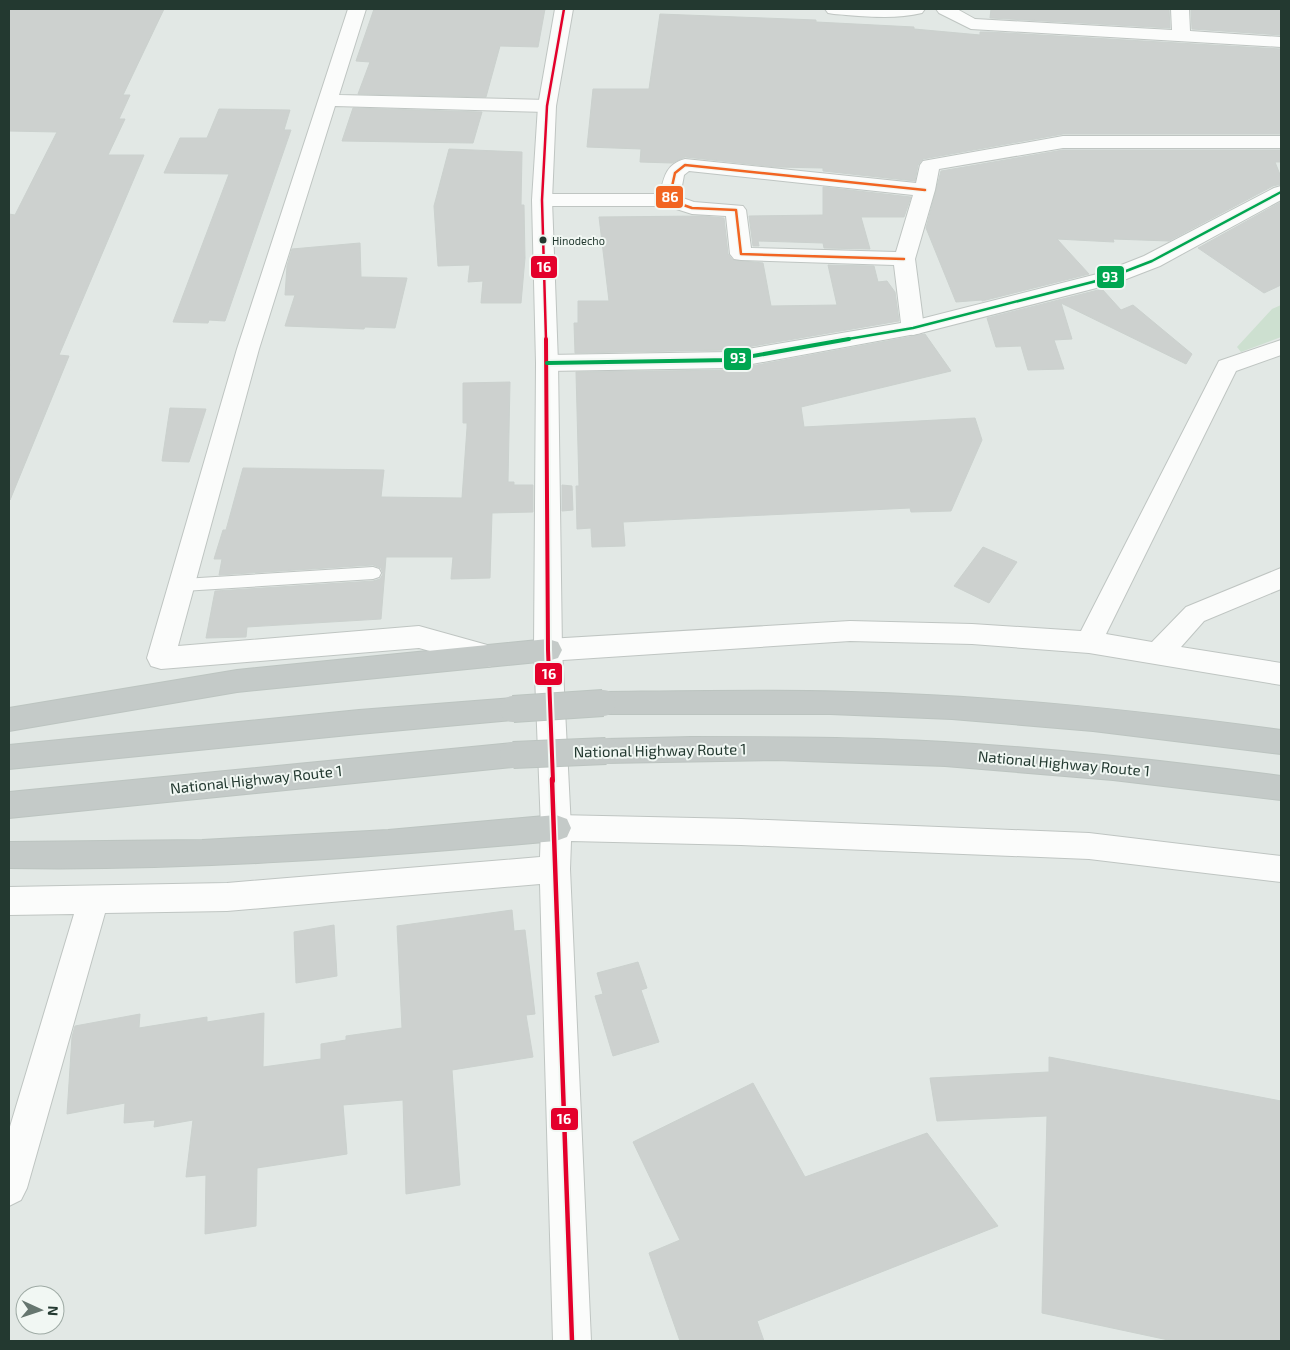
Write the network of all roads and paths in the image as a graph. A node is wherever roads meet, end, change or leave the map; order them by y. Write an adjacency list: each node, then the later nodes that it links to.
1 (357, 9): 9 (street)
2 (564, 9): 10 (street)
3 (834, 9): 4 (street)
4 (916, 9)
5 (945, 9): 7 (street)
6 (1180, 9): 7 (street)
7 (1181, 35): 8 (street)
8 (1281, 42)
9 (328, 100): 10 (street); 22 (street)
10 (547, 106): 14 (street)
11 (1281, 142): 12 (street)
12 (925, 190): 15 (street); 16 (street)
13 (1281, 192): 17 (street)
14 (542, 200): 15 (street); 19 (street)
15 (669, 200): 16 (street)
16 (904, 259): 17 (street)
17 (913, 328): 19 (street)
18 (1281, 347): 23 (street)
19 (547, 363): 24 (street)
20 (372, 573): 22 (lane)
21 (1281, 578): 25 (street)
22 (183, 585): 26 (street)
23 (1088, 642): 24 (street); 25 (street)
24 (548, 650): 26 (highway); 33 (street)
25 (1159, 652): 27 (street)
26 (488, 656): 28 (highway)
27 (1281, 674)
28 (9, 720)
29 (1281, 742): 30 (highway, bridge)
30 (9, 757)
31 (1281, 788): 32 (highway, National Highway Route 1, bridge)
32 (9, 805)
33 (556, 828): 34 (highway); 35 (street); 36 (street)
34 (9, 855)
35 (554, 869): 37 (street); 40 (street)
36 (1281, 869)
37 (94, 898): 38 (street); 39 (street)
38 (9, 901)
39 (9, 1188)
40 (572, 1341)

